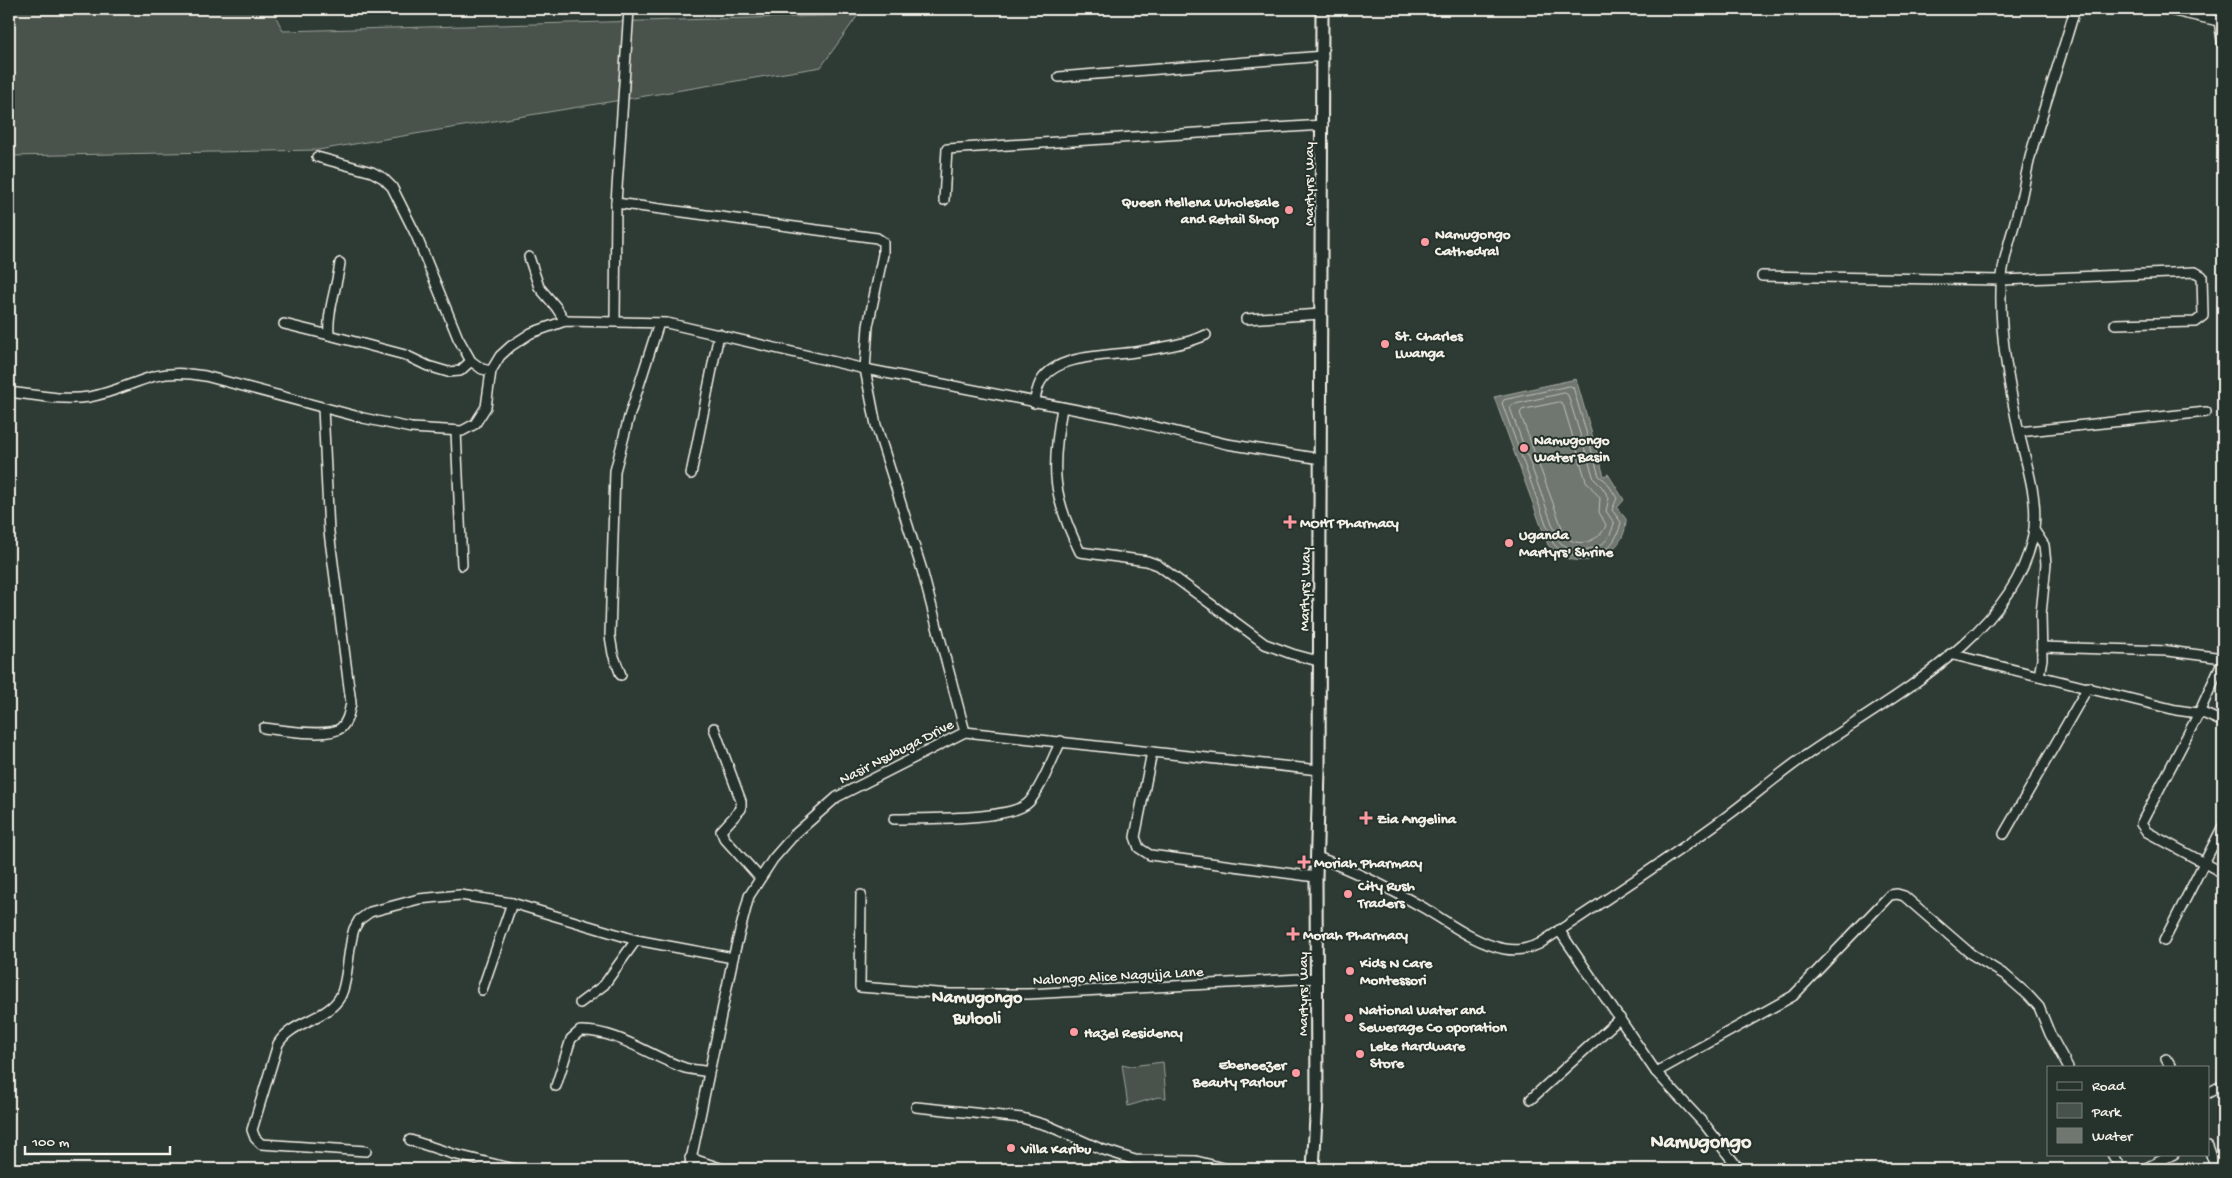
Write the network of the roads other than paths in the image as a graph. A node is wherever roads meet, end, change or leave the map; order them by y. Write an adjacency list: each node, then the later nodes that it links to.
1 (629, 9): 12 (street)
2 (1322, 9): 7 (main road, Martyrs' Way)
3 (2075, 9): 16 (street)
4 (2165, 9): 5 (street)
5 (2221, 22): 6 (street)
6 (2223, 46)
7 (1323, 56): 8 (street); 9 (main road, Martyrs' Way)
8 (1059, 77)
9 (1323, 125): 11 (street); 17 (main road, Martyrs' Way)
10 (317, 157): 27 (street)
11 (944, 200)
12 (616, 203): 19 (street); 28 (street)
13 (530, 257): 20 (street)
14 (340, 263): 25 (street)
15 (1762, 276): 16 (street)
16 (2002, 280): 23 (street); 36 (street)
17 (1321, 314): 18 (street); 37 (main road, Martyrs' Way)
18 (1246, 319)
19 (615, 320): 20 (street); 21 (street)
20 (565, 321): 29 (street)
21 (659, 322): 24 (street); 45 (street)
22 (284, 324): 25 (street)
23 (2115, 324)
24 (719, 334): 28 (street); 38 (street)
25 (329, 335): 27 (street)
26 (1206, 335): 31 (street)
27 (471, 361): 29 (street)
28 (865, 369): 31 (street); 52 (street)
29 (491, 371): 35 (street)
30 (9, 392): 32 (street)
31 (1034, 403): 33 (street)
32 (322, 408): 35 (street); 50 (street)
33 (1062, 408): 37 (street); 44 (street)
34 (2206, 412): 36 (street)
35 (456, 431): 40 (street)
36 (2019, 432): 39 (street)
37 (1320, 458): 44 (main road, Martyrs' Way)
38 (691, 474)
39 (2034, 530): 41 (street); 42 (street)
40 (462, 565)
41 (2042, 647): 43 (street); 46 (street)
42 (1950, 654): 46 (street); 66 (street)
43 (2223, 659): 48 (street)
44 (1318, 661): 55 (main road, Martyrs' Way)
45 (621, 675)
46 (2039, 676): 47 (street)
47 (2088, 687): 48 (street); 58 (street)
48 (2199, 713): 49 (street); 60 (street)
49 (2223, 722)
50 (264, 728)
51 (714, 728): 63 (street)
52 (965, 732): 53 (street, Nasir Nsubuga Drive); 63 (street, Nasir Nsubuga Drive)
53 (1061, 741): 54 (street, Nasir Nsubuga Drive); 56 (street)
54 (1152, 752): 55 (street, Nasir Nsubuga Drive); 62 (street)
55 (1318, 770): 59 (main road, Martyrs' Way)
56 (894, 819)
57 (2223, 826): 60 (street)
58 (2004, 834)
59 (1317, 857): 62 (main road, Martyrs' Way); 66 (street)
60 (2204, 863): 61 (street); 68 (street)
61 (2223, 873)
62 (1316, 877): 70 (main road, Martyrs' Way)
63 (760, 878): 69 (street, Nasir Nsubuga Drive)
64 (861, 895): 70 (street, Nalongo Alice Nagujja Lane)
65 (512, 903): 67 (street); 71 (street); 83 (street)
66 (1559, 930): 73 (street)
67 (636, 940): 69 (street); 72 (street)
68 (2164, 941)
69 (733, 958): 75 (street, Nasir Nsubuga Drive)
70 (1317, 978): 92 (main road, Martyrs' Way)
71 (482, 990)
72 (580, 1003)
73 (1620, 1018): 76 (street); 80 (street)
74 (2067, 1066): 76 (street)
75 (708, 1072): 78 (street); 87 (street, Nasir Nsubuga Drive)
76 (1656, 1072): 93 (street)
77 (2223, 1085): 79 (street)
78 (556, 1086)
79 (2210, 1092)
80 (1531, 1100)
81 (916, 1107): 91 (street)
82 (410, 1140): 88 (street)
83 (366, 1151)
84 (2210, 1152): 96 (street)
85 (2113, 1156): 94 (street)
86 (2170, 1156): 95 (street)
87 (690, 1158): 89 (street, Nasir Nsubuga Drive); 90 (street)
88 (514, 1169)
89 (689, 1169)
90 (723, 1169)
91 (1228, 1169)
92 (1313, 1169)
93 (1739, 1169)
94 (2121, 1169)
95 (2144, 1169)
96 (2216, 1169)

